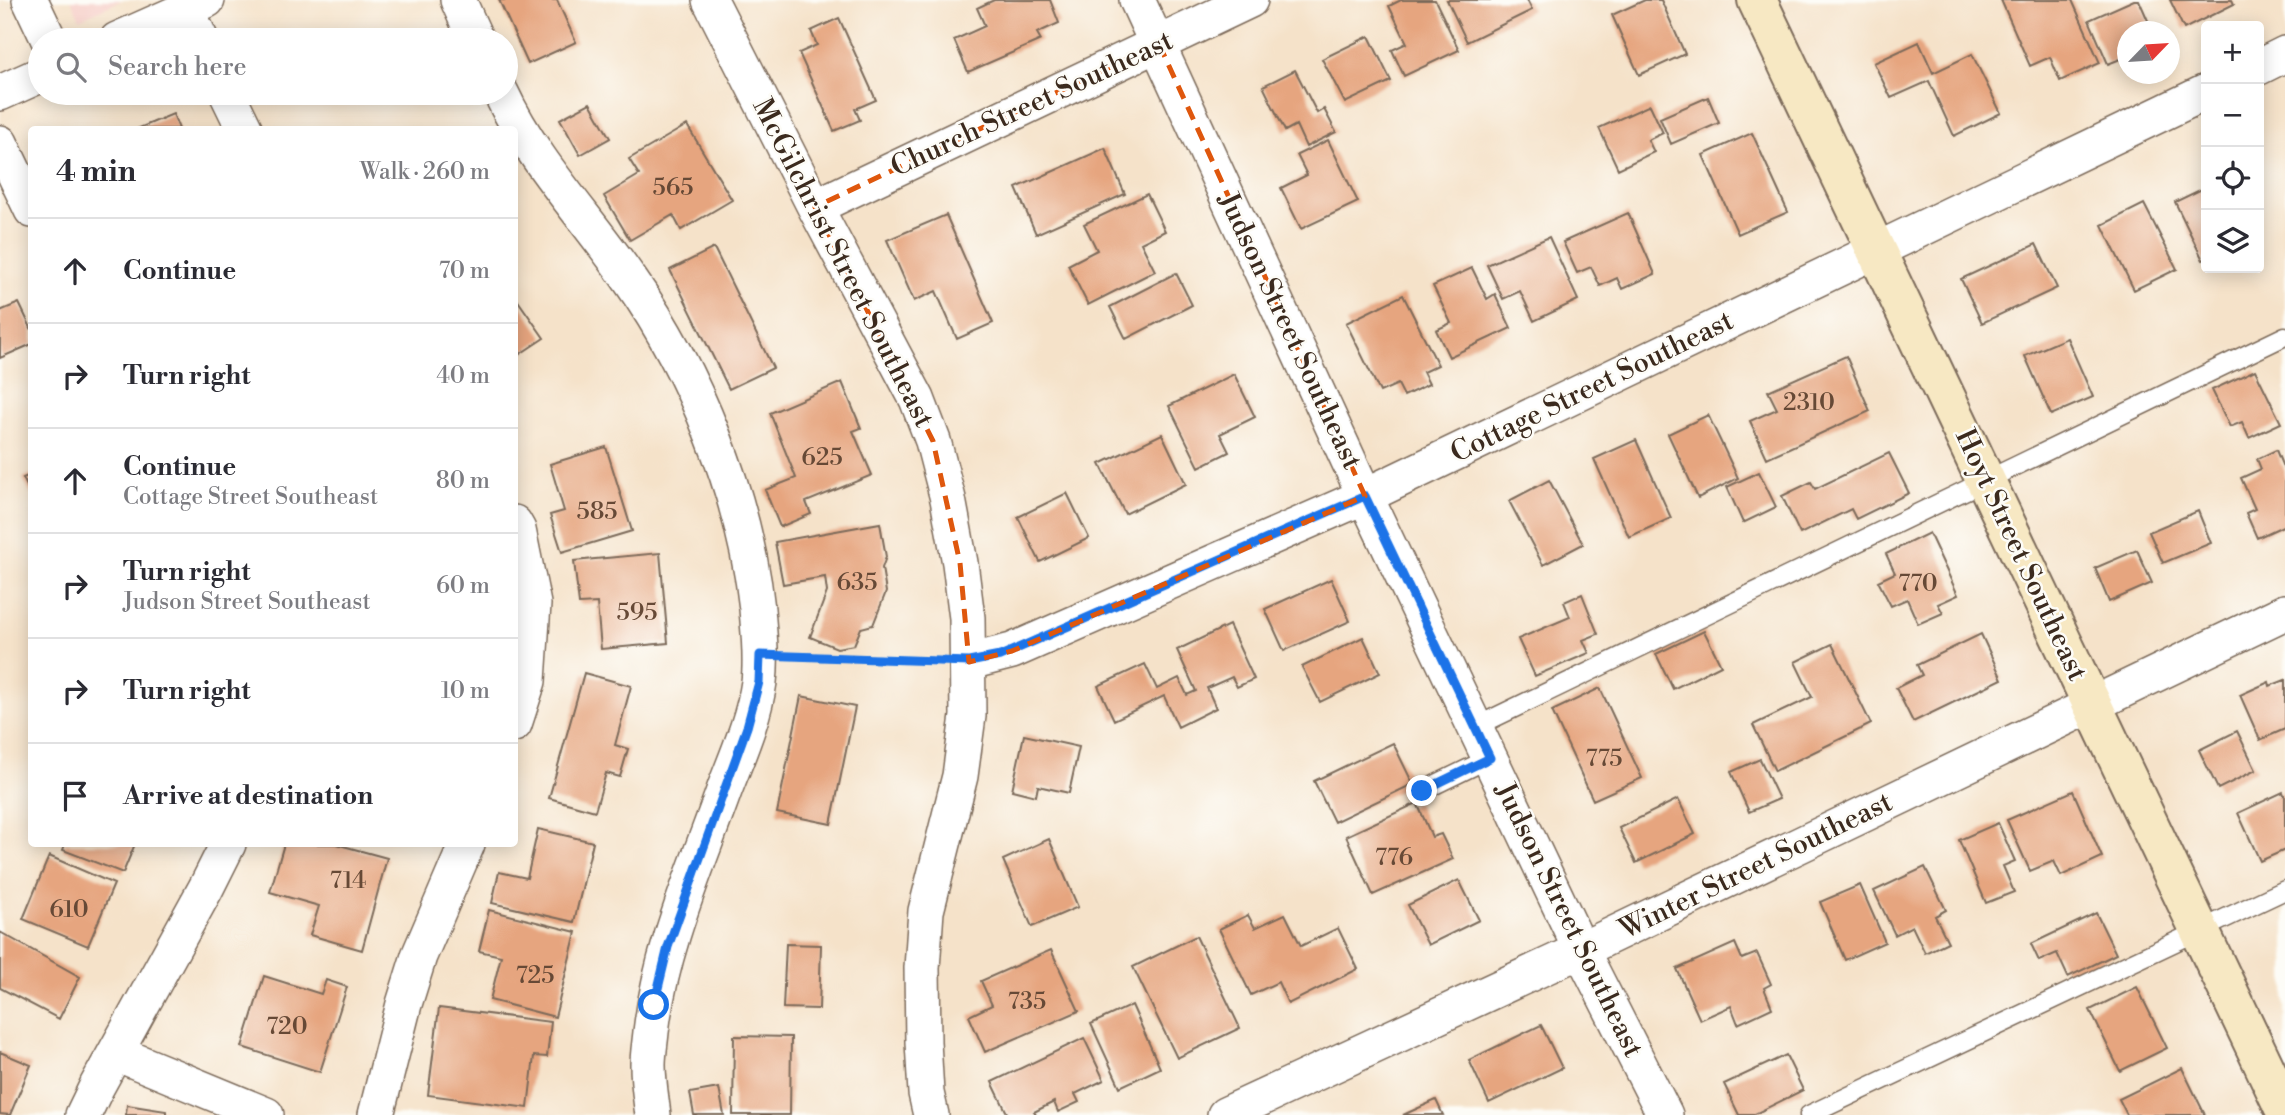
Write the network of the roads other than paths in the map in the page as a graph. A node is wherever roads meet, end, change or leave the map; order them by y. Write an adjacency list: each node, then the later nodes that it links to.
1 (30, 0): 8 (street)
2 (458, 0): 11 (street)
3 (710, 0): 25 (street, McGilchrist Street Southeast)
4 (1138, 0): 12 (street, Judson Street Southeast)
5 (1250, 0): 12 (street, Church Street Southeast)
6 (1757, 0): 26 (street, Hoyt Street Southeast)
7 (181, 7): 9 (street); 10 (street)
8 (44, 28)
9 (140, 28)
10 (194, 28)
11 (471, 28)
12 (1159, 44): 25 (street, Church Street Southeast); 29 (street, Judson Street Southeast)
13 (2285, 54): 14 (street)
14 (2264, 64)
15 (28, 80): 16 (street)
16 (0, 93)
17 (2201, 94): 26 (street, Cottage Street Southeast)
18 (233, 105): 20 (street)
19 (506, 105): 21 (street)
20 (243, 126)
21 (517, 126)
22 (518, 128): 48 (street)
23 (0, 144): 24 (street)
24 (28, 202)
25 (815, 207): 32 (street, McGilchrist Street Southeast)
26 (1877, 251): 28 (street, Hoyt Street Southeast); 29 (street, Cottage Street Southeast)
27 (2285, 336): 28 (lane)
28 (1986, 479): 33 (street, Hoyt Street Southeast); 35 (lane)
29 (1365, 496): 32 (street, Cottage Street Southeast); 35 (street, Judson Street Southeast)
30 (518, 530): 34 (street)
31 (2285, 612): 33 (street, Winter Street Southeast)
32 (969, 662): 49 (street, McGilchrist Street Southeast)
33 (2092, 703): 40 (street, Hoyt Street Southeast); 41 (street, Winter Street Southeast)
34 (518, 712)
35 (1482, 743): 36 (lane); 41 (street, Judson Street Southeast)
36 (1422, 791)
37 (226, 847): 42 (street)
38 (466, 847): 47 (street)
39 (2285, 890): 40 (lane)
40 (2201, 931): 43 (street, Hoyt Street Southeast); 51 (lane)
41 (1581, 950): 44 (street, Winter Street Southeast); 50 (street, Judson Street Southeast)
42 (116, 1053): 45 (street); 46 (street)
43 (2285, 1110)
44 (1235, 1113)
45 (83, 1115)
46 (265, 1115)
47 (376, 1115)
48 (653, 1115)
49 (930, 1115)
50 (1665, 1115)
51 (1809, 1115)

